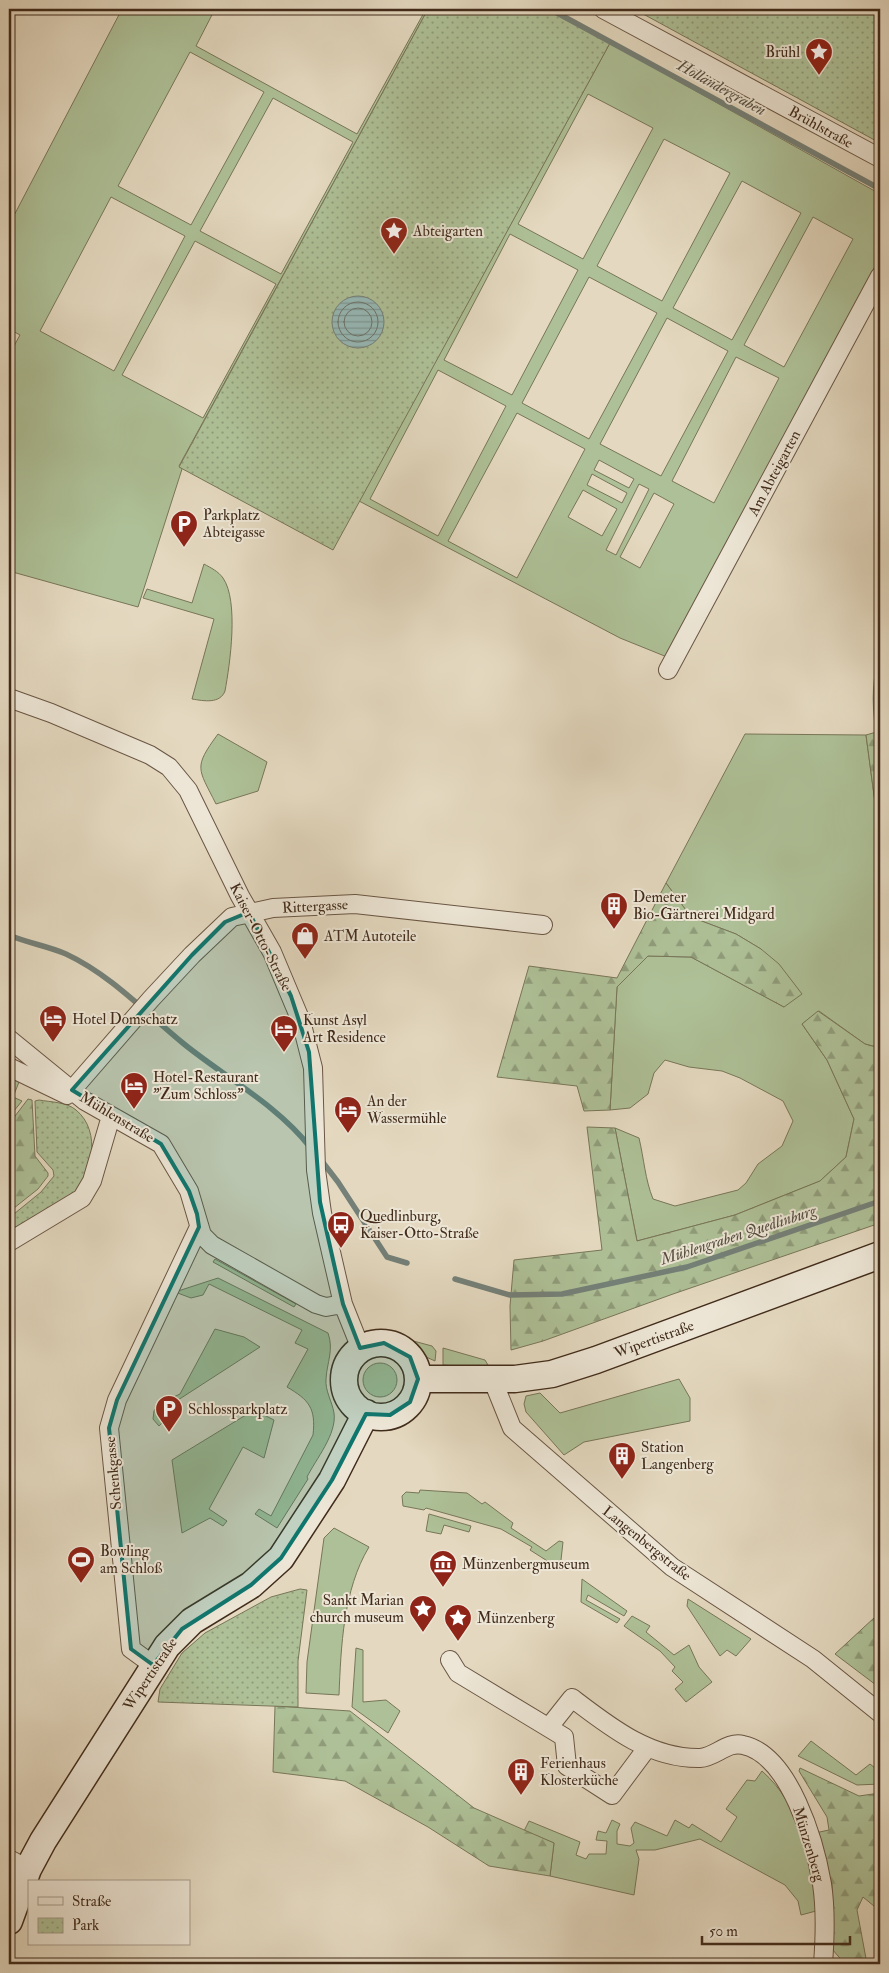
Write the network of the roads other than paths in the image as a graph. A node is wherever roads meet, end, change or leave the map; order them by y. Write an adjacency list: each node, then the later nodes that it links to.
1 (603, 9): 2 (street, Brühlstraße)
2 (880, 158)
3 (880, 276): 4 (street, Am Abteigarten)
4 (668, 670)
5 (9, 698): 6 (street, Kaiser-Otto-Straße)
6 (249, 912): 7 (street, Rittergasse); 10 (street, Rittergasse); 15 (street, Kaiser-Otto-Straße)
7 (543, 925)
8 (9, 1038): 10 (street, Mühlenstraße)
9 (9, 1067): 10 (street)
10 (79, 1095): 11 (street, Mühlenstraße)
11 (111, 1116): 12 (street, Mühlenstraße); 13 (street)
12 (199, 1227): 15 (street, Mühlenstraße); 21 (street, Schenkgasse)
13 (9, 1242)
14 (880, 1255): 18 (street, Wipertistraße)
15 (343, 1304): 16 (street, Kaiser-Otto-Straße)
16 (361, 1349): 17 (street); 19 (street)
17 (418, 1379): 18 (street, Wipertistraße); 19 (street)
18 (492, 1381): 22 (street, Langenbergstraße)
19 (366, 1413): 21 (street, Wipertistraße)
20 (450, 1660): 23 (street)
21 (154, 1665): 25 (street, Wipertistraße)
22 (880, 1713)
23 (550, 1726): 24 (street, Münzenberg); 24 (street)
24 (646, 1748): 27 (street, Münzenberg)
25 (19, 1864): 26 (street, Wipertistraße)
26 (9, 1921)
27 (824, 1956)

